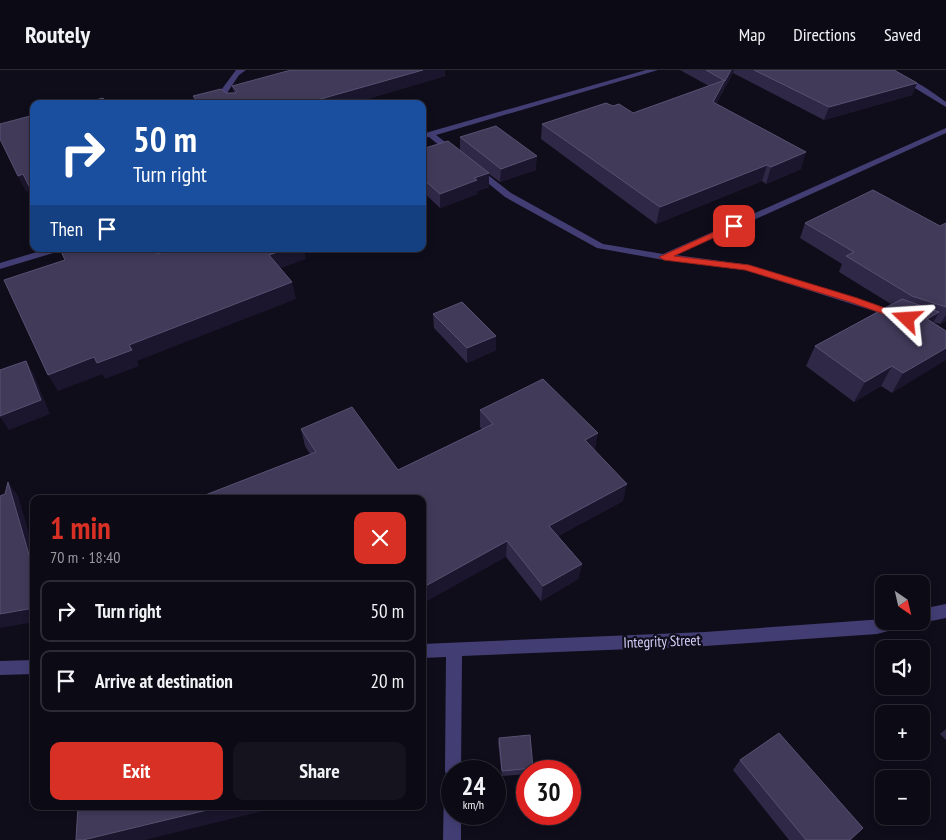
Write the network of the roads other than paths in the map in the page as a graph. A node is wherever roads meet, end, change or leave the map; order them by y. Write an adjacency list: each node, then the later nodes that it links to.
1 (242, 70): 4 (street)
2 (654, 70): 7 (street)
3 (882, 70): 5 (street)
4 (230, 100)
5 (946, 105)
6 (946, 130): 9 (street)
7 (426, 136): 9 (street)
8 (46, 252): 10 (street)
9 (664, 257): 11 (street)
10 (0, 266)
11 (907, 319)
12 (946, 611): 13 (street)
13 (930, 614)
14 (875, 627): 15 (street, Integrity Street)
15 (454, 649): 16 (street, Integrity Street); 19 (street)
16 (426, 651)
17 (30, 667): 18 (street)
18 (0, 668)
19 (453, 760)
20 (452, 825): 21 (street)
21 (452, 840)

